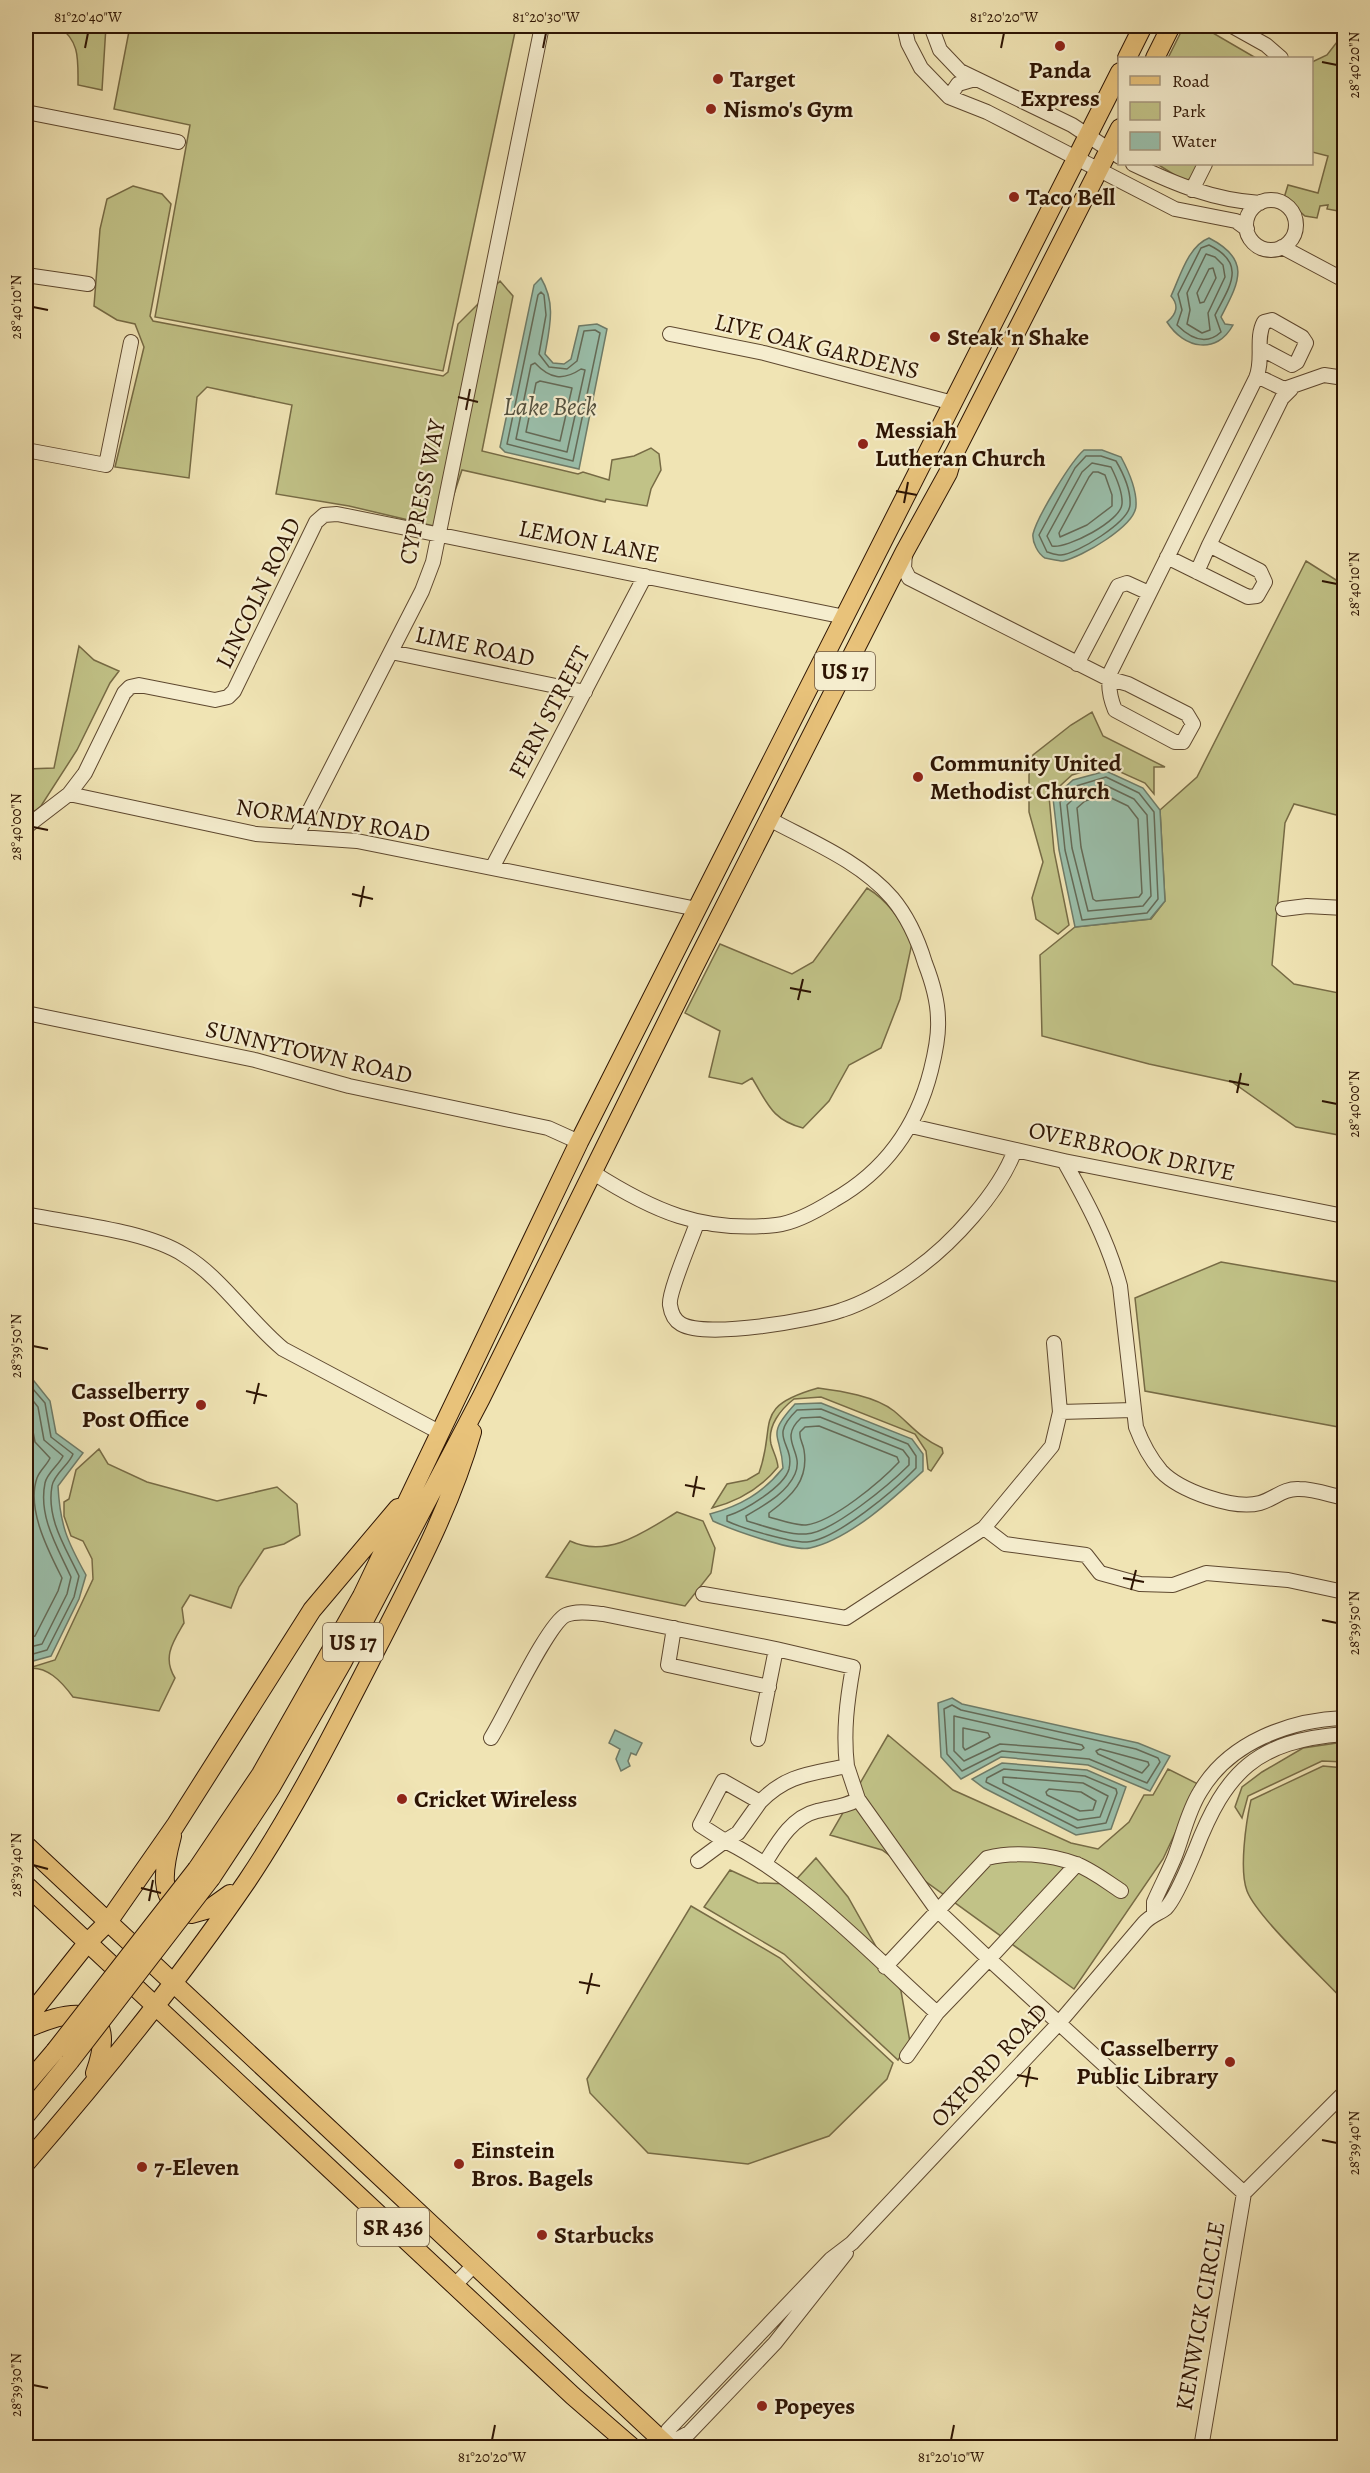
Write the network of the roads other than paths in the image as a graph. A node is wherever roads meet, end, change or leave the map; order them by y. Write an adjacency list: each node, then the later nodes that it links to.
1 (542, 26): 43 (street, CYPRESS WAY)
2 (903, 26): 14 (street)
3 (931, 26): 13 (street)
4 (1143, 26): 8 (main road)
5 (1171, 26): 9 (main road)
6 (1232, 26): 7 (street)
7 (1266, 45): 10 (street); 11 (street)
8 (1127, 57)
9 (1156, 57)
10 (1259, 57)
11 (1280, 57)
12 (1118, 74): 17 (main road, US 17)
13 (975, 79): 14 (street); 17 (street)
14 (949, 97): 20 (street)
15 (26, 112): 18 (street)
16 (1118, 133): 19 (main road, US 17)
17 (1088, 135): 19 (street); 20 (main road, US 17)
18 (178, 142)
19 (1114, 153): 23 (main road, US 17)
20 (1076, 158): 23 (street); 38 (main road, US 17)
21 (1135, 165): 24 (street)
22 (1204, 165): 24 (street)
23 (1098, 170): 26 (street); 40 (main road, US 17)
24 (1192, 190): 25 (street)
25 (1260, 203): 26 (street); 27 (street)
26 (1247, 229): 27 (street)
27 (1287, 242): 28 (street); 30 (street)
28 (1344, 270)
29 (26, 275): 31 (street)
30 (1344, 280)
31 (88, 284)
32 (670, 334): 38 (street, LIVE OAK GARDENS)
33 (132, 342): 39 (street)
34 (1260, 348): 35 (street)
35 (1257, 376): 37 (street); 46 (street)
36 (1344, 378): 37 (street)
37 (1291, 389): 44 (street)
38 (953, 403): 40 (main road); 41 (main road, US 17)
39 (26, 450)
40 (953, 456): 45 (main road, US 17)
41 (900, 505): 50 (main road); 51 (main road, US 17)
42 (324, 515): 43 (street, LEMON LANE); 58 (street, LINCOLN ROAD)
43 (438, 534): 48 (street, LEMON LANE); 52 (street, CYPRESS WAY)
44 (1209, 545): 47 (street); 47 (street)
45 (905, 551): 50 (main road, US 17); 53 (street)
46 (1167, 556): 47 (street); 49 (street)
47 (1197, 572)
48 (645, 576): 51 (street, LEMON LANE); 55 (street, FERN STREET)
49 (1149, 592): 53 (street); 54 (street)
50 (875, 611): 56 (main road, US 17)
51 (845, 617): 56 (main road); 57 (main road, US 17)
52 (391, 652): 55 (street, LIME ROAD); 61 (street, CYPRESS WAY)
53 (1077, 664): 54 (street)
54 (1109, 679): 54 (street)
55 (585, 692): 62 (street, FERN STREET)
56 (815, 730): 59 (main road, US 17)
57 (767, 771): 59 (main road); 64 (main road, US 17)
58 (69, 794): 60 (street); 61 (street, NORMANDY ROAD)
59 (771, 820): 66 (main road, US 17); 68 (street)
60 (26, 827)
61 (296, 837): 62 (street, NORMANDY ROAD)
62 (492, 868): 64 (street, NORMANDY ROAD)
63 (1344, 908): 65 (street)
64 (697, 909): 66 (main road); 69 (main road, US 17)
65 (1283, 909)
66 (694, 967): 72 (main road, US 17)
67 (26, 1013): 69 (street, SUNNYTOWN ROAD)
68 (911, 1126): 70 (street, OVERBROOK DRIVE); 76 (street)
69 (579, 1142): 73 (main road); 81 (main road, US 17)
70 (1015, 1150): 71 (street, OVERBROOK DRIVE); 76 (street)
71 (1064, 1161): 75 (street, OVERBROOK DRIVE); 79 (street)
72 (592, 1172): 73 (main road, US 17); 76 (street)
73 (579, 1198): 78 (main road, US 17)
74 (26, 1214): 81 (street)
75 (1344, 1216)
76 (697, 1223)
77 (1054, 1343): 80 (street)
78 (481, 1398): 103 (main road, US 17); 104 (main road)
79 (1133, 1410): 80 (street); 83 (street)
80 (1060, 1412): 84 (street)
81 (441, 1433): 82 (main road, US 17)
82 (413, 1491): 97 (main road); 103 (main road, US 17)
83 (1344, 1498)
84 (984, 1528): 85 (street); 86 (street)
85 (1344, 1592)
86 (704, 1594)
87 (674, 1628): 88 (street); 89 (street); 92 (street)
88 (776, 1649): 89 (street); 94 (street, KENWICK CIRCLE)
89 (769, 1687): 93 (street)
90 (1344, 1718): 108 (street, OXFORD ROAD)
91 (1344, 1734): 108 (street, OXFORD ROAD)
92 (490, 1738)
93 (758, 1740)
94 (847, 1766): 95 (street, KENWICK CIRCLE); 96 (street)
95 (858, 1798): 101 (street); 107 (street, KENWICK CIRCLE)
96 (760, 1802): 98 (street); 98 (street)
97 (175, 1826): 104 (main road); 109 (main road)
98 (725, 1841): 100 (street); 101 (street)
99 (26, 1845): 109 (main road, SR 436)
100 (698, 1861)
101 (765, 1863): 112 (street)
102 (1077, 1864): 106 (street); 107 (street); 111 (street)
103 (204, 1874): 119 (main road, US 17, bridge)
104 (245, 1883): 113 (main road)
105 (26, 1885): 110 (main road, SR 436)
106 (1121, 1891)
107 (937, 1910): 111 (street, KENWICK CIRCLE); 112 (street)
108 (1154, 1913): 117 (street, OXFORD ROAD)
109 (108, 1922): 110 (main road); 113 (main road, SR 436)
110 (88, 1942): 114 (main road, SR 436); 116 (main road)
111 (989, 1959): 115 (street); 117 (street, KENWICK CIRCLE)
112 (885, 1967): 115 (street)
113 (172, 1982): 114 (main road); 127 (main road, SR 436)
114 (155, 2005): 122 (main road); 128 (main road, SR 436)
115 (937, 2013): 120 (street)
116 (26, 2020)
117 (1059, 2023): 126 (street, KENWICK CIRCLE); 129 (street, OXFORD ROAD)
118 (26, 2029): 122 (main road)
119 (62, 2056): 121 (main road, US 17); 124 (main road, US 17)
120 (907, 2056)
121 (26, 2085)
122 (90, 2086): 125 (main road)
123 (1344, 2093): 126 (street, KENWICK CIRCLE)
124 (26, 2115)
125 (26, 2163)
126 (1244, 2193): 131 (street, KENWICK CIRCLE)
127 (474, 2265): 128 (street); 129 (main road, SR 436)
128 (455, 2285): 130 (main road, SR 436)
129 (665, 2446)
130 (633, 2448)
131 (1201, 2448)

